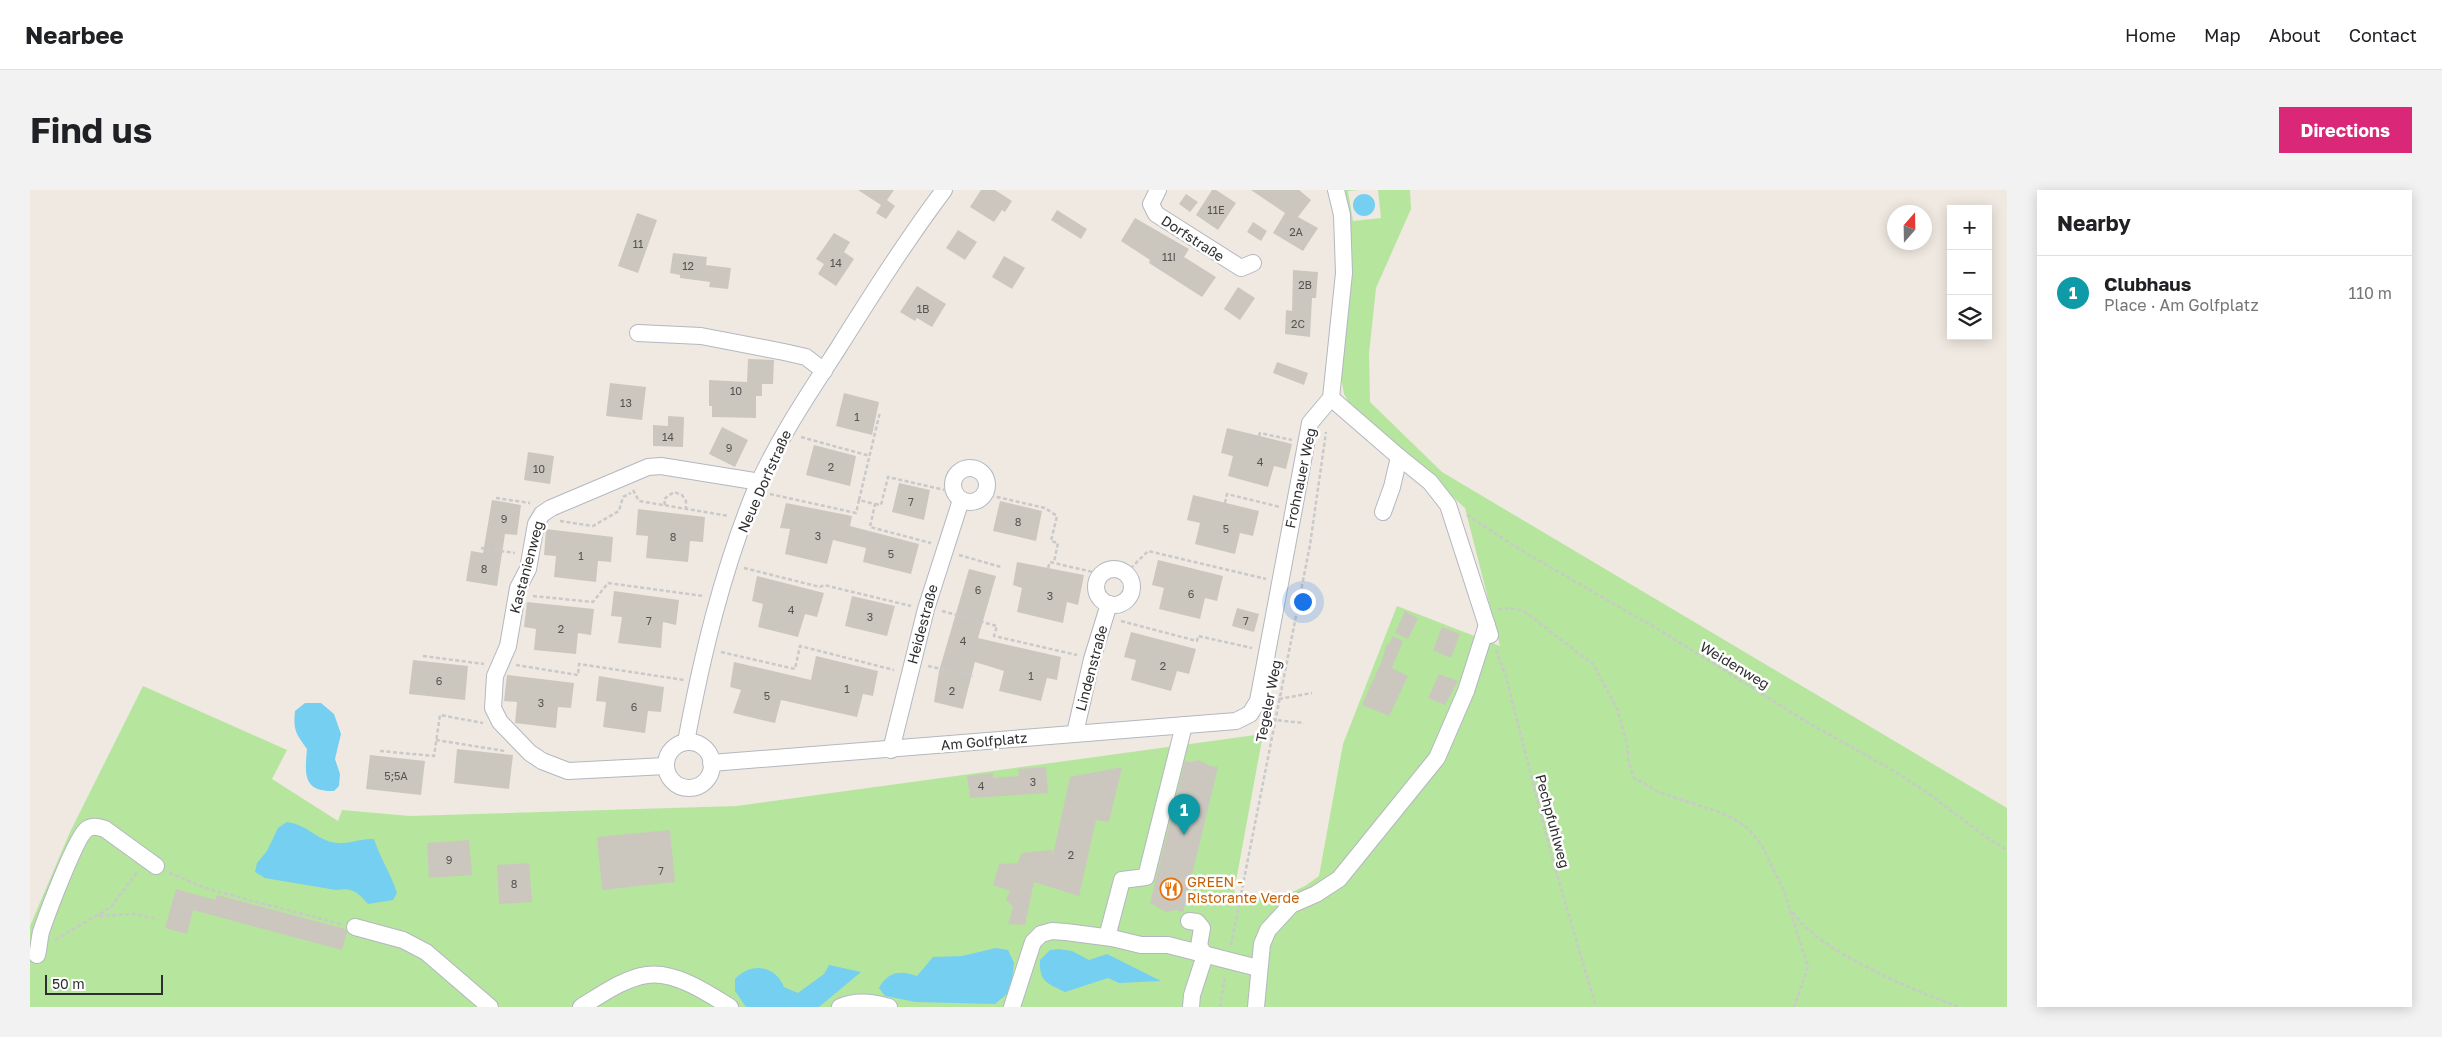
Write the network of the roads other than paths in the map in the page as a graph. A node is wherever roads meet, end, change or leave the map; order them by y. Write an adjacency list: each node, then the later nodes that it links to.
1 (1158, 190): 4 (street, Dorfstraße)
2 (1336, 190): 7 (street)
3 (941, 194): 6 (street, Neue Dorfstraße)
4 (1253, 263)
5 (638, 333): 6 (street)
6 (824, 371): 9 (street, Neue Dorfstraße)
7 (1331, 398): 8 (street); 13 (street, Frohnauer Weg)
8 (1399, 457): 11 (street); 26 (street)
9 (758, 486): 16 (street, Neue Dorfstraße); 19 (street, Kastanienweg)
10 (957, 495): 10 (street, Heidestraße); 17 (street, Heidestraße)
11 (1383, 512)
12 (1107, 610): 12 (street); 15 (street, Lindenstraße)
13 (1253, 708): 14 (street, Am Golfplatz)
14 (1184, 725): 15 (street, Am Golfplatz); 23 (street)
15 (1075, 733): 17 (street, Am Golfplatz)
16 (686, 742): 18 (street); 19 (street)
17 (891, 750): 18 (street, Am Golfplatz)
18 (711, 763): 19 (street)
19 (666, 766)
20 (156, 866): 25 (street)
21 (1189, 921): 24 (street)
22 (355, 927): 27 (street)
23 (1107, 937): 24 (street); 32 (street)
24 (1205, 955): 26 (street); 33 (street)
25 (37, 956)
26 (1258, 968): 34 (street)
27 (490, 1007)
28 (581, 1007): 29 (street)
29 (730, 1007)
30 (840, 1007): 31 (street)
31 (889, 1007)
32 (1012, 1007)
33 (1191, 1007)
34 (1256, 1007)

